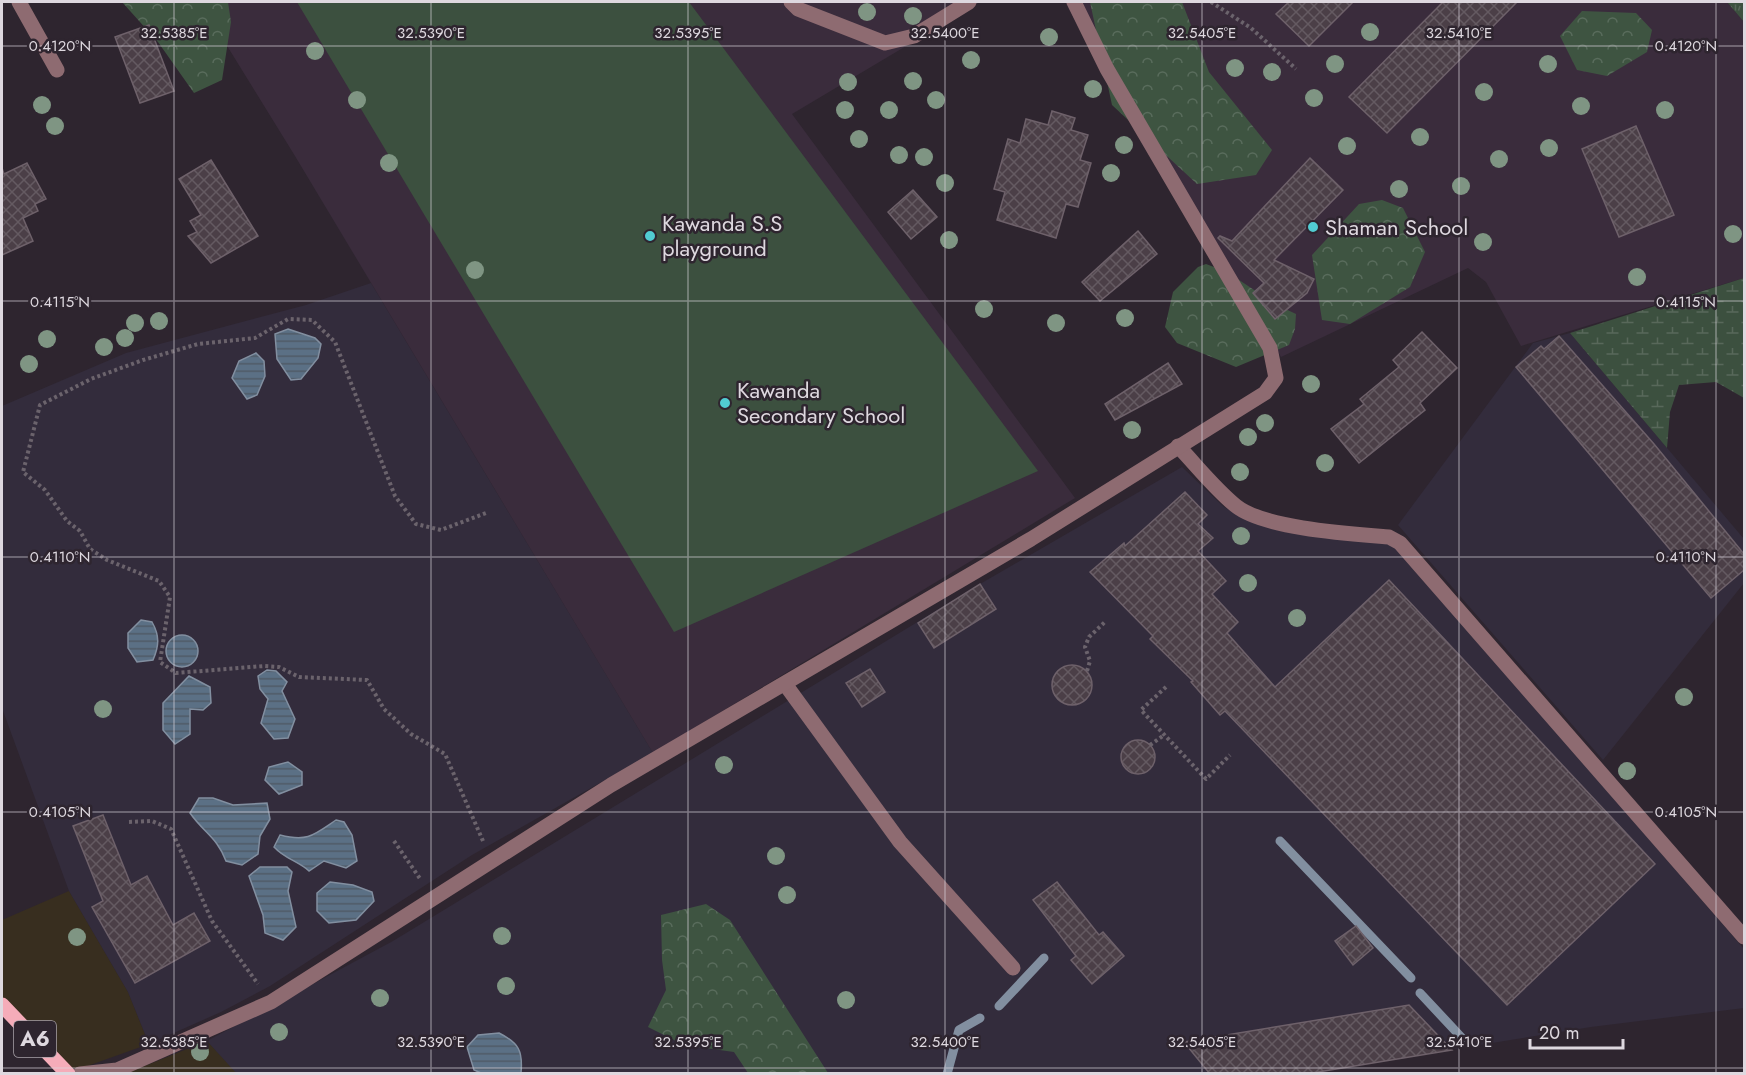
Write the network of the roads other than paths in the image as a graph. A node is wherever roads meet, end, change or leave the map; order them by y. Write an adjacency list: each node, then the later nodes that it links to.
1 (19, 2): 5 (street)
2 (791, 2): 3 (street)
3 (969, 2)
4 (1074, 2): 6 (street)
5 (57, 70)
6 (1178, 446): 7 (street); 8 (street)
7 (785, 684): 9 (street); 12 (street)
8 (1744, 937)
9 (1012, 968)
10 (2, 1005): 11 (main road, A6)
11 (68, 1074)
12 (80, 1074)

